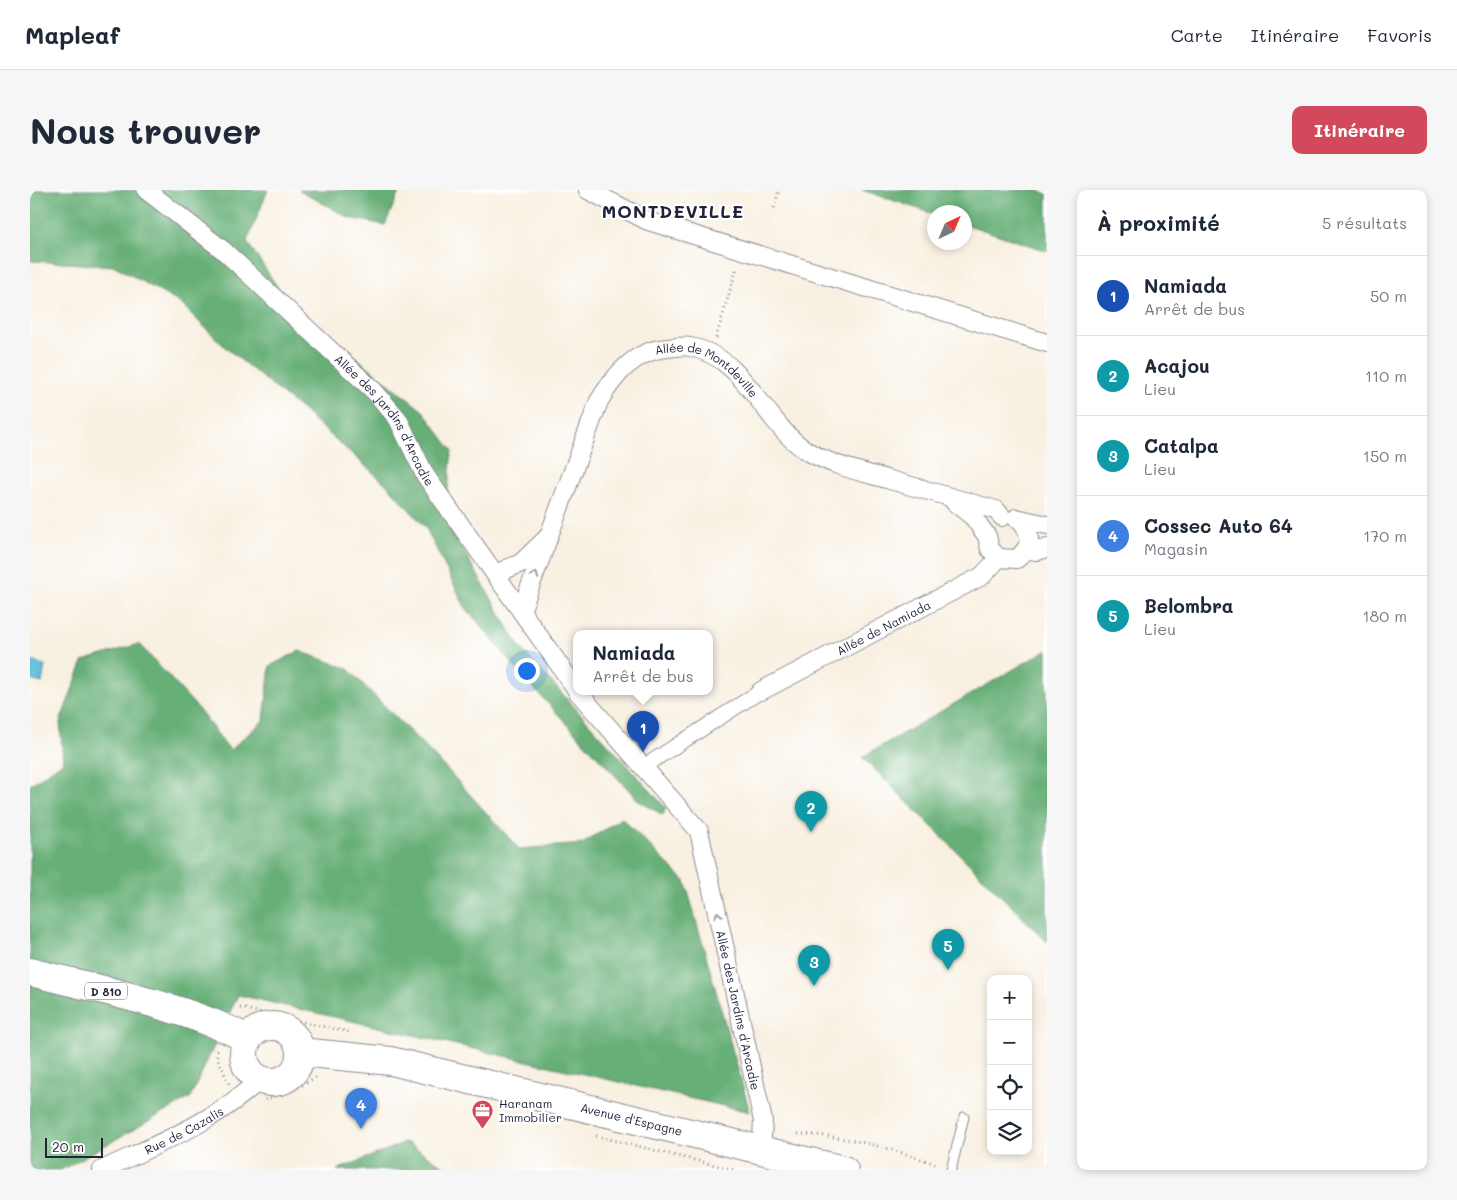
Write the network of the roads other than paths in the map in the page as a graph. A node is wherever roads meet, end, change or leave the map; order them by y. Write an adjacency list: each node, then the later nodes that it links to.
1 (146, 190): 13 (street, Allée des jardins d'Arcadie)
2 (588, 190): 3 (street)
3 (1047, 343)
4 (948, 497): 5 (street, Allée de Montdeville); 8 (street, Allée de Montdeville); 9 (street, Allée de Montdeville)
5 (1002, 517): 6 (street, Allée de Montdeville); 8 (street)
6 (1021, 520): 7 (street, Allée de Montdeville); 11 (street)
7 (1047, 525)
8 (987, 536): 12 (street, Allée de Montdeville)
9 (548, 538): 13 (street, Allée de Montdeville); 14 (street, Allée de Montdeville, one-way to 9)
10 (1047, 548): 11 (street)
11 (1027, 550): 12 (street)
12 (1000, 558): 16 (street, Allée de Namiada)
13 (495, 574): 14 (street, Allée des jardins d'Arcadie)
14 (521, 611): 15 (street, Allée des jardins d'Arcadie)
15 (573, 685)
16 (760, 691): 18 (street)
17 (580, 695): 18 (street, Allée des jardins d'Arcadie)
18 (643, 767): 19 (street, Allée des jardins d'Arcadie)
19 (708, 869): 25 (street, Allée des Jardins d'Arcadie, one-way to 19)
20 (30, 972): 21 (main road, D 810)
21 (248, 1039): 22 (main road); 23 (main road)
22 (300, 1052): 23 (main road); 25 (main road, Avenue d'Espagne)
23 (262, 1089): 26 (street, Rue de Cazalis)
24 (964, 1117): 28 (lane)
25 (761, 1152): 27 (main road, Avenue d'Espagne)
26 (102, 1170)
27 (844, 1170)
28 (951, 1170)

